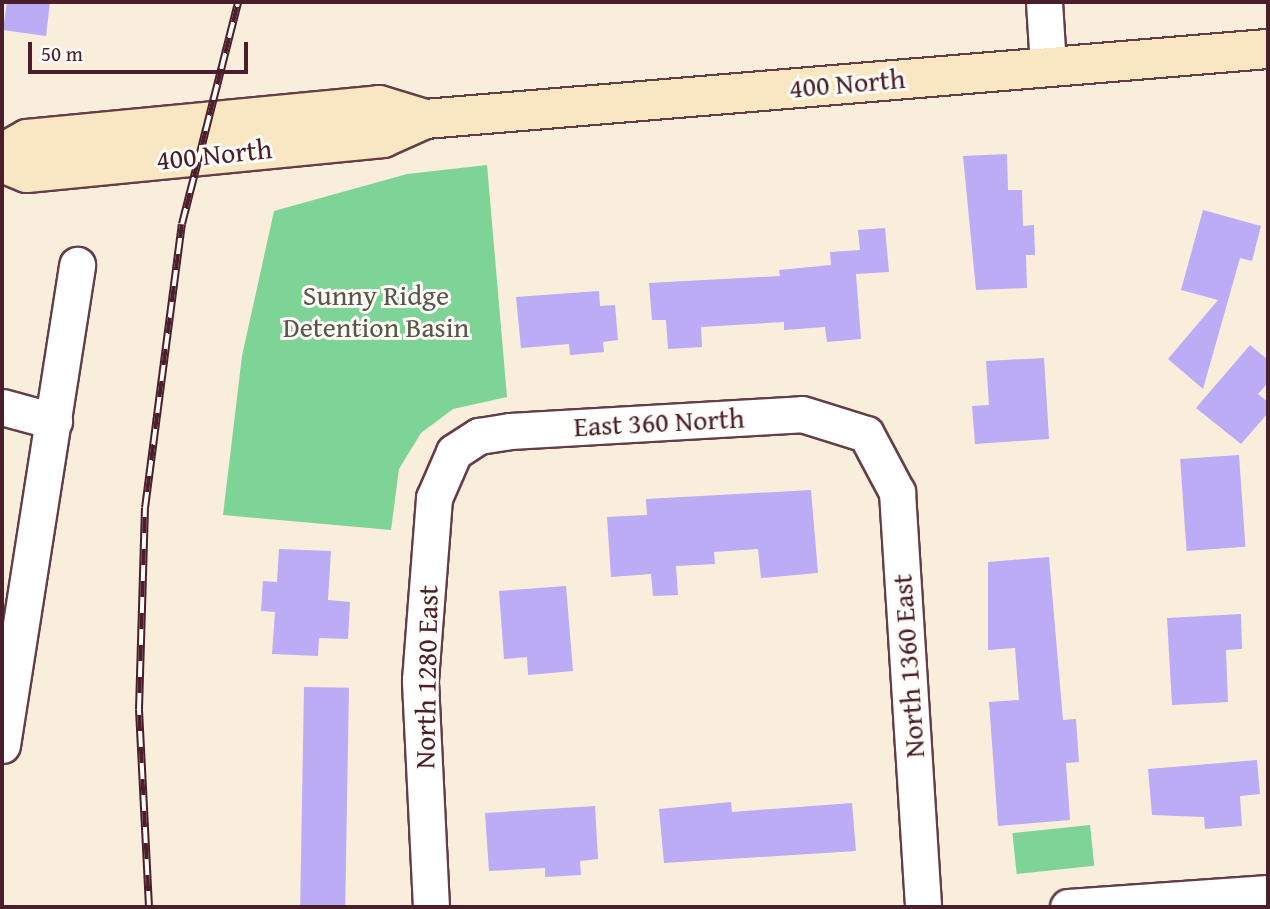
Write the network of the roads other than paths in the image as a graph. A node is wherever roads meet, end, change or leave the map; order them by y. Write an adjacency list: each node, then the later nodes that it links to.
1 (1044, 2): 3 (street)
2 (1268, 49): 3 (main road, 400 North)
3 (1048, 66): 4 (main road, 400 North)
4 (425, 119): 5 (main road, 400 North); 6 (main road, 400 North)
5 (2, 153)
6 (2, 163)
7 (76, 265): 9 (street)
8 (2, 407): 9 (street)
9 (54, 422): 12 (street)
10 (866, 434): 11 (street, East 360 North); 15 (street, North 1360 East)
11 (454, 452): 14 (street, North 1280 East)
12 (2, 744)
13 (1268, 893): 16 (street)
14 (431, 907)
15 (923, 907)
16 (1068, 907)

